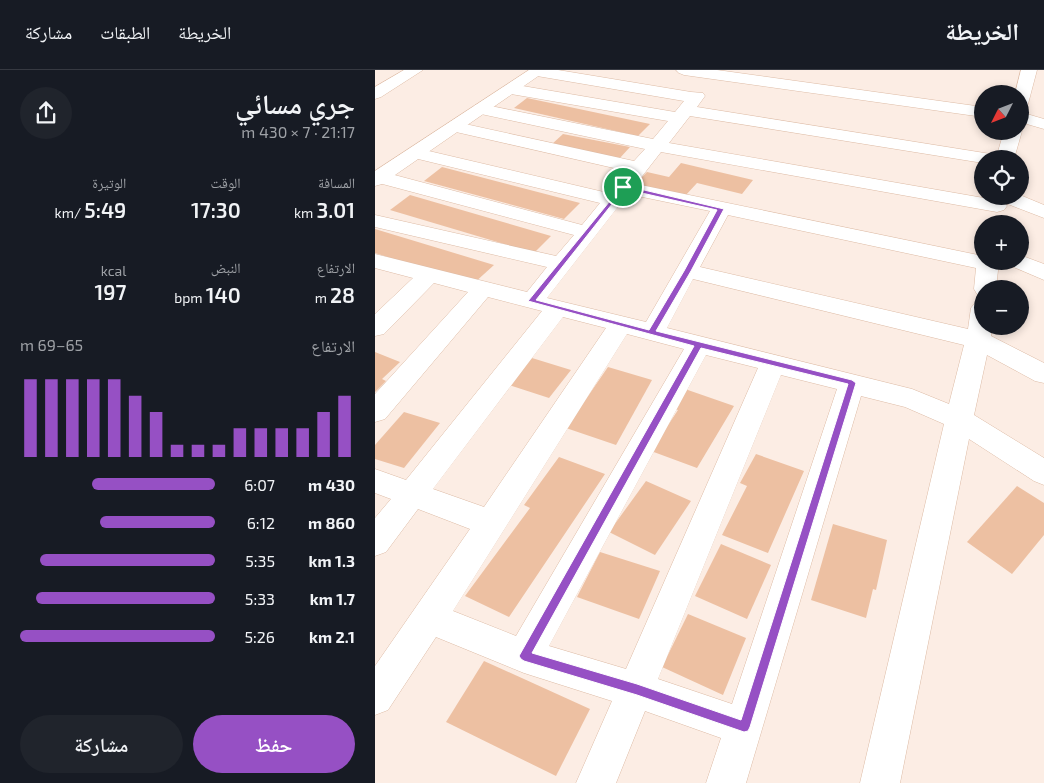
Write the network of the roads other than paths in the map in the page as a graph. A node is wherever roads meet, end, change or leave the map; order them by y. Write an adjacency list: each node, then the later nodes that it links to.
1 (415, 70): 11 (street)
2 (514, 70): 19 (street)
3 (684, 70): 7 (street)
4 (795, 70): 10 (street)
5 (1029, 70): 8 (street)
6 (538, 71): 9 (street); 13 (street)
7 (714, 74): 10 (street); 13 (street)
8 (1025, 85)
9 (511, 89): 12 (street); 13 (street)
10 (840, 93): 14 (street)
11 (375, 94)
12 (481, 109): 17 (street); 18 (street)
13 (687, 109): 18 (street); 21 (street)
14 (974, 111)
15 (1029, 120): 16 (street)
16 (1044, 124)
17 (456, 127): 20 (street); 22 (street)
18 (658, 146): 22 (street); 25 (street)
19 (392, 149)
20 (416, 153): 23 (street); 24 (street)
21 (974, 156)
22 (639, 168): 24 (street)
23 (377, 179): 29 (street)
24 (618, 194): 26 (street); 29 (street)
25 (999, 206): 27 (street)
26 (721, 209): 30 (street); 34 (street)
27 (1044, 212)
28 (375, 221): 32 (street)
29 (586, 232): 32 (street)
30 (974, 260)
31 (375, 261): 36 (street)
32 (561, 264): 38 (street)
33 (1029, 266): 35 (street)
34 (687, 271): 41 (street); 43 (street)
35 (1044, 273)
36 (429, 275): 37 (street); 40 (street)
37 (483, 289): 38 (street); 48 (street)
38 (544, 305): 39 (street); 52 (street)
39 (621, 324): 41 (street); 53 (street)
40 (375, 328)
41 (652, 332): 44 (street)
42 (979, 335): 43 (street)
43 (978, 340): 46 (street); 49 (street)
44 (699, 345): 45 (street); 56 (street)
45 (773, 364): 47 (street); 57 (street)
46 (1044, 374)
47 (852, 383): 49 (street); 59 (street)
48 (375, 412)
49 (959, 419): 50 (street); 62 (street)
50 (1044, 473)
51 (375, 481): 52 (street)
52 (413, 493): 53 (street); 54 (street)
53 (491, 523): 55 (street)
54 (375, 542)
55 (429, 618): 56 (street); 58 (street)
56 (524, 656): 57 (street)
57 (637, 690): 59 (street); 60 (street)
58 (375, 697)
59 (744, 727): 61 (street)
60 (596, 783)
61 (726, 783)
62 (880, 783)

